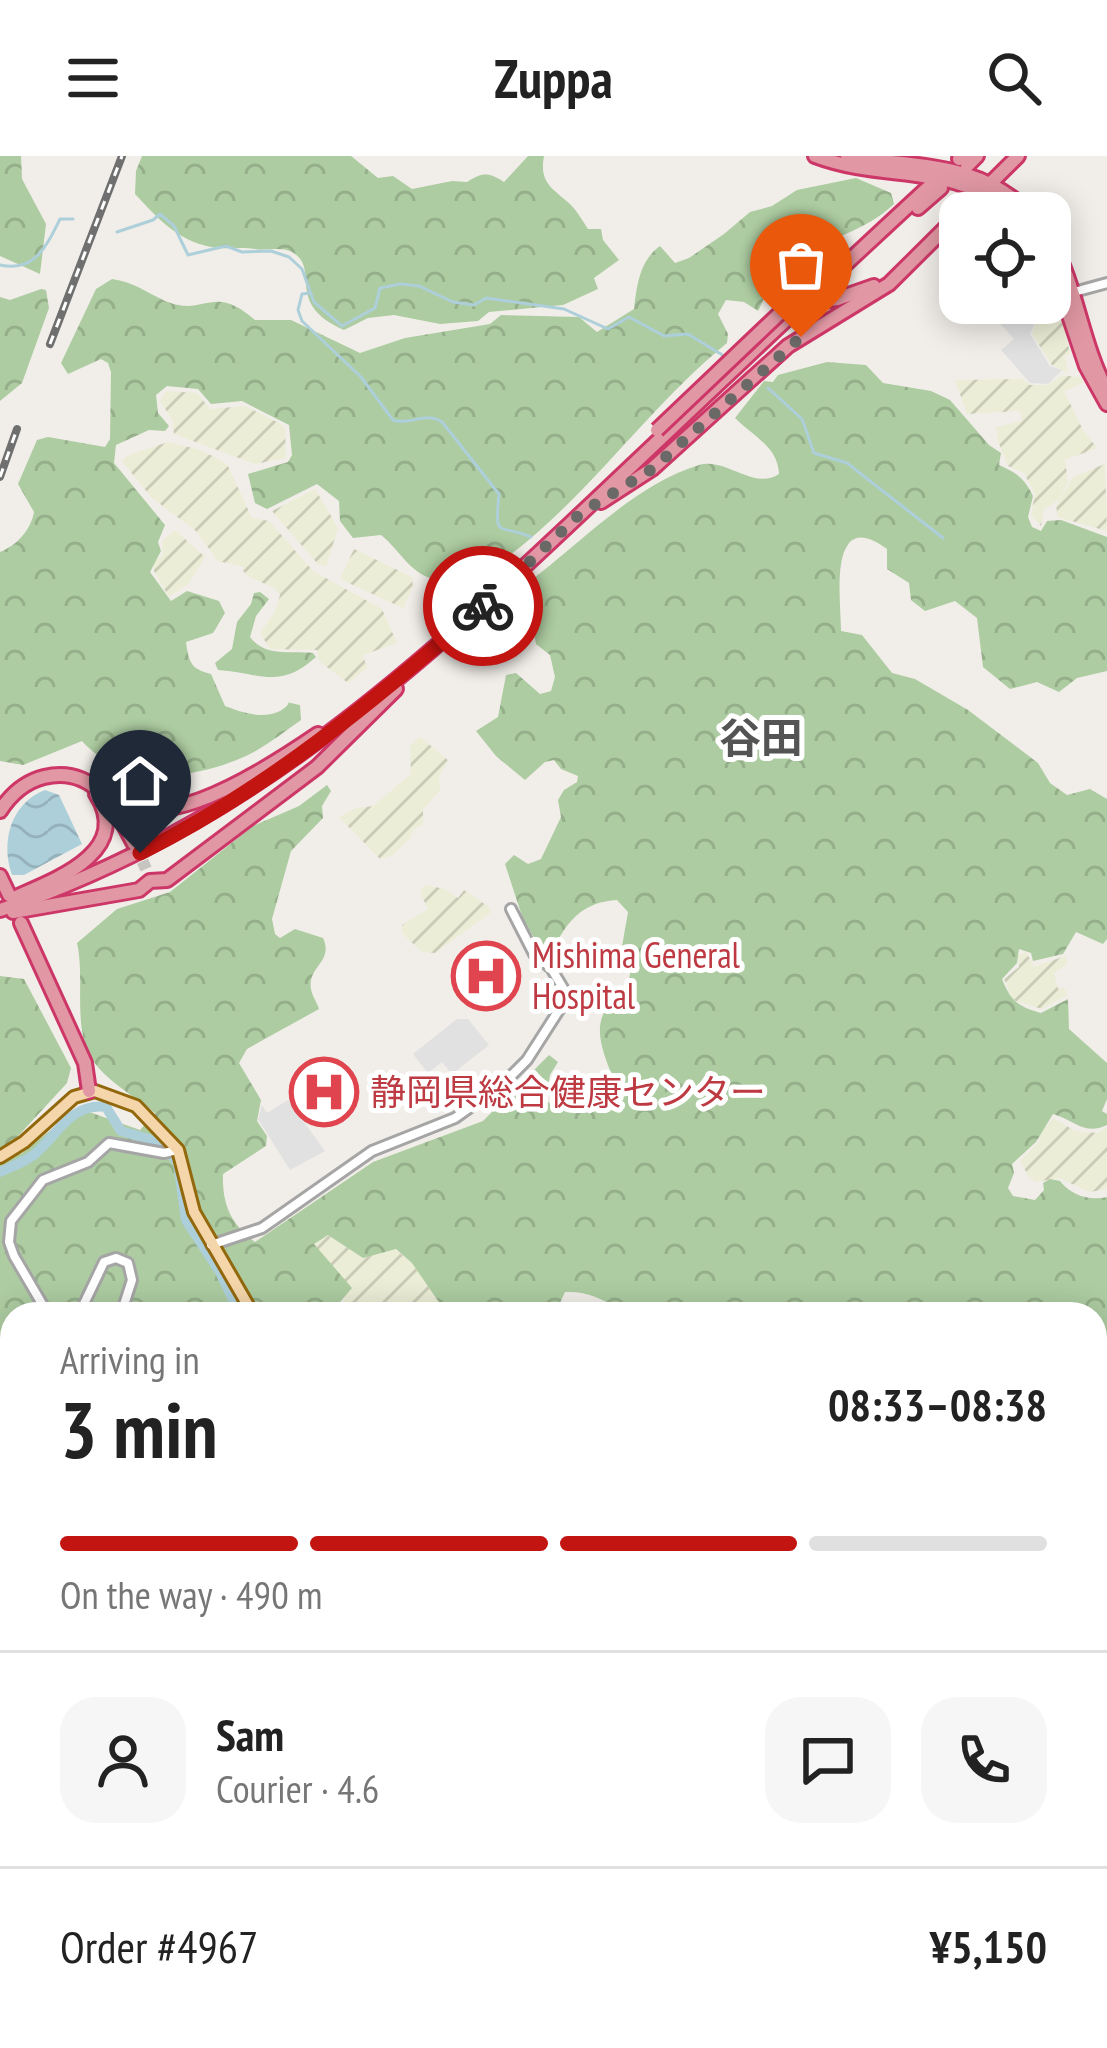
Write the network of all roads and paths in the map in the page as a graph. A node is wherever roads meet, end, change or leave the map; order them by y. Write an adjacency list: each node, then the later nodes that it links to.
1 (815, 156): 5 (highway)
2 (847, 156): 5 (highway)
3 (1007, 156): 5 (highway)
4 (1018, 156): 5 (highway)
5 (983, 184): 7 (highway); 8 (highway); 15 (highway, bridge); 16 (highway)
6 (936, 186): 15 (highway, bridge)
7 (992, 192)
8 (996, 192)
9 (1107, 283): 10 (street)
10 (1071, 293)
11 (1071, 302): 13 (highway)
12 (1071, 306): 14 (highway)
13 (1107, 391)
14 (1107, 404)
15 (660, 433): 16 (highway)
16 (577, 517): 17 (highway)
17 (420, 661): 18 (highway); 23 (highway)
18 (384, 690): 19 (highway); 23 (highway)
19 (92, 786): 20 (highway); 21 (highway); 23 (highway)
20 (0, 814)
21 (133, 845)
22 (0, 876): 23 (highway)
23 (2, 901)
24 (512, 909): 29 (street)
25 (19, 924): 26 (highway)
26 (89, 1091): 27 (main road); 28 (main road)
27 (177, 1150): 29 (main road); 30 (street)
28 (0, 1157)
29 (211, 1245): 33 (main road)
30 (42, 1302)
31 (85, 1302): 32 (street)
32 (125, 1302)
33 (246, 1302)

